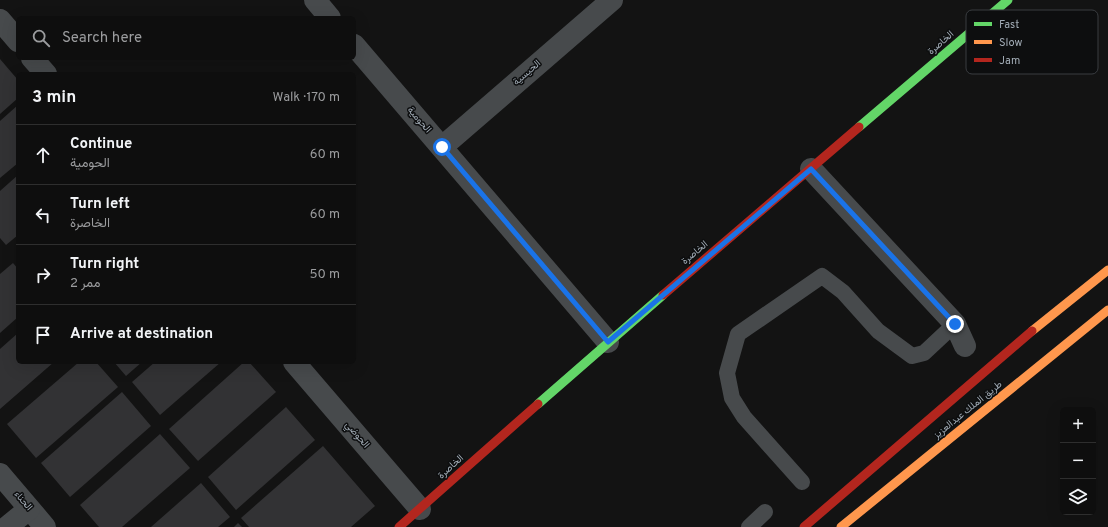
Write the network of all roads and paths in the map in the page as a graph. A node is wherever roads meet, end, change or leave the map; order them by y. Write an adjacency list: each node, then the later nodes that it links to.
1 (315, 0): 5 (street)
2 (612, 0): 12 (street, الحيسية)
3 (1008, 0): 4 (street, الخاصرة)
4 (996, 10)
5 (328, 16)
6 (0, 20): 8 (street)
7 (966, 36): 13 (street, الخاصرة)
8 (16, 39)
9 (356, 47): 12 (street, الحومية)
10 (34, 60): 11 (street)
11 (44, 72)
12 (442, 147): 17 (street, الحومية)
13 (811, 169): 16 (street); 17 (street, الخاصرة)
14 (1108, 270): 29 (street)
15 (1108, 310): 30 (street, طريق الملك عبدالعزيز)
16 (955, 324): 18 (street); 21 (lane)
17 (608, 342): 23 (street, الخاصرة)
18 (965, 346)
19 (296, 364): 23 (street, الحوضي)
20 (0, 474): 22 (street, الحناء)
21 (802, 482)
22 (29, 509): 25 (street); 26 (street, الحناء)
23 (420, 509): 27 (street, الخاصرة)
24 (765, 512): 28 (lane)
25 (7, 527)
26 (46, 527)
27 (399, 527)
28 (749, 527)
29 (804, 527)
30 (841, 527)

